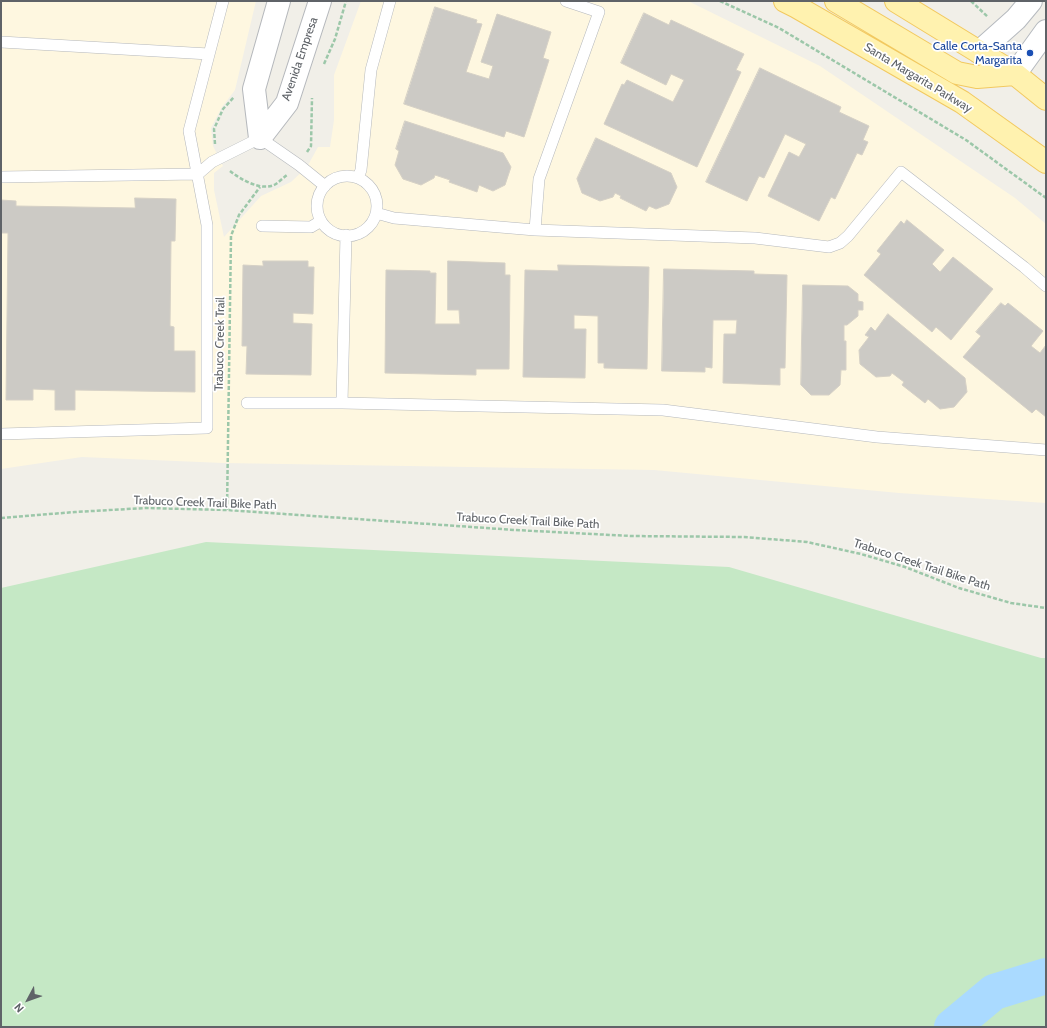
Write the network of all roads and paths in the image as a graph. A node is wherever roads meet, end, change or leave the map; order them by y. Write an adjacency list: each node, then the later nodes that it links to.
1 (223, 1): 14 (lane)
2 (279, 1): 17 (street)
3 (320, 1): 17 (street, Avenida Empresa)
4 (390, 1): 21 (lane)
5 (566, 1): 28 (lane)
6 (720, 1): 24 (path)
7 (785, 1): 18 (main road, Santa Margarita Parkway)
8 (836, 1): 15 (main road)
9 (896, 1): 13 (main road)
10 (1031, 1): 13 (street)
11 (1046, 30): 15 (street)
12 (1, 42): 14 (lane)
13 (979, 52): 15 (main road)
14 (209, 54): 19 (lane)
15 (1015, 74): 16 (main road)
16 (1046, 99)
17 (260, 138): 19 (lane); 22 (lane)
18 (1046, 162)
19 (198, 174): 20 (lane); 33 (lane)
20 (1, 177)
21 (358, 178): 22 (lane); 25 (lane)
22 (324, 186): 26 (lane)
23 (260, 187): 35 (path, Trabuco Creek Trail)
24 (1046, 198)
25 (376, 213): 28 (lane); 29 (lane)
26 (321, 221): 27 (lane); 29 (lane)
27 (262, 226)
28 (535, 230): 30 (lane)
29 (346, 236): 32 (lane)
30 (1046, 286)
31 (247, 402): 32 (lane)
32 (342, 403): 34 (lane)
33 (1, 434)
34 (1046, 450)
35 (227, 510): 36 (path, Trabuco Creek Trail Bike Path); 37 (path, Trabuco Creek Trail Bike Path)
36 (1, 518)
37 (1046, 608)

